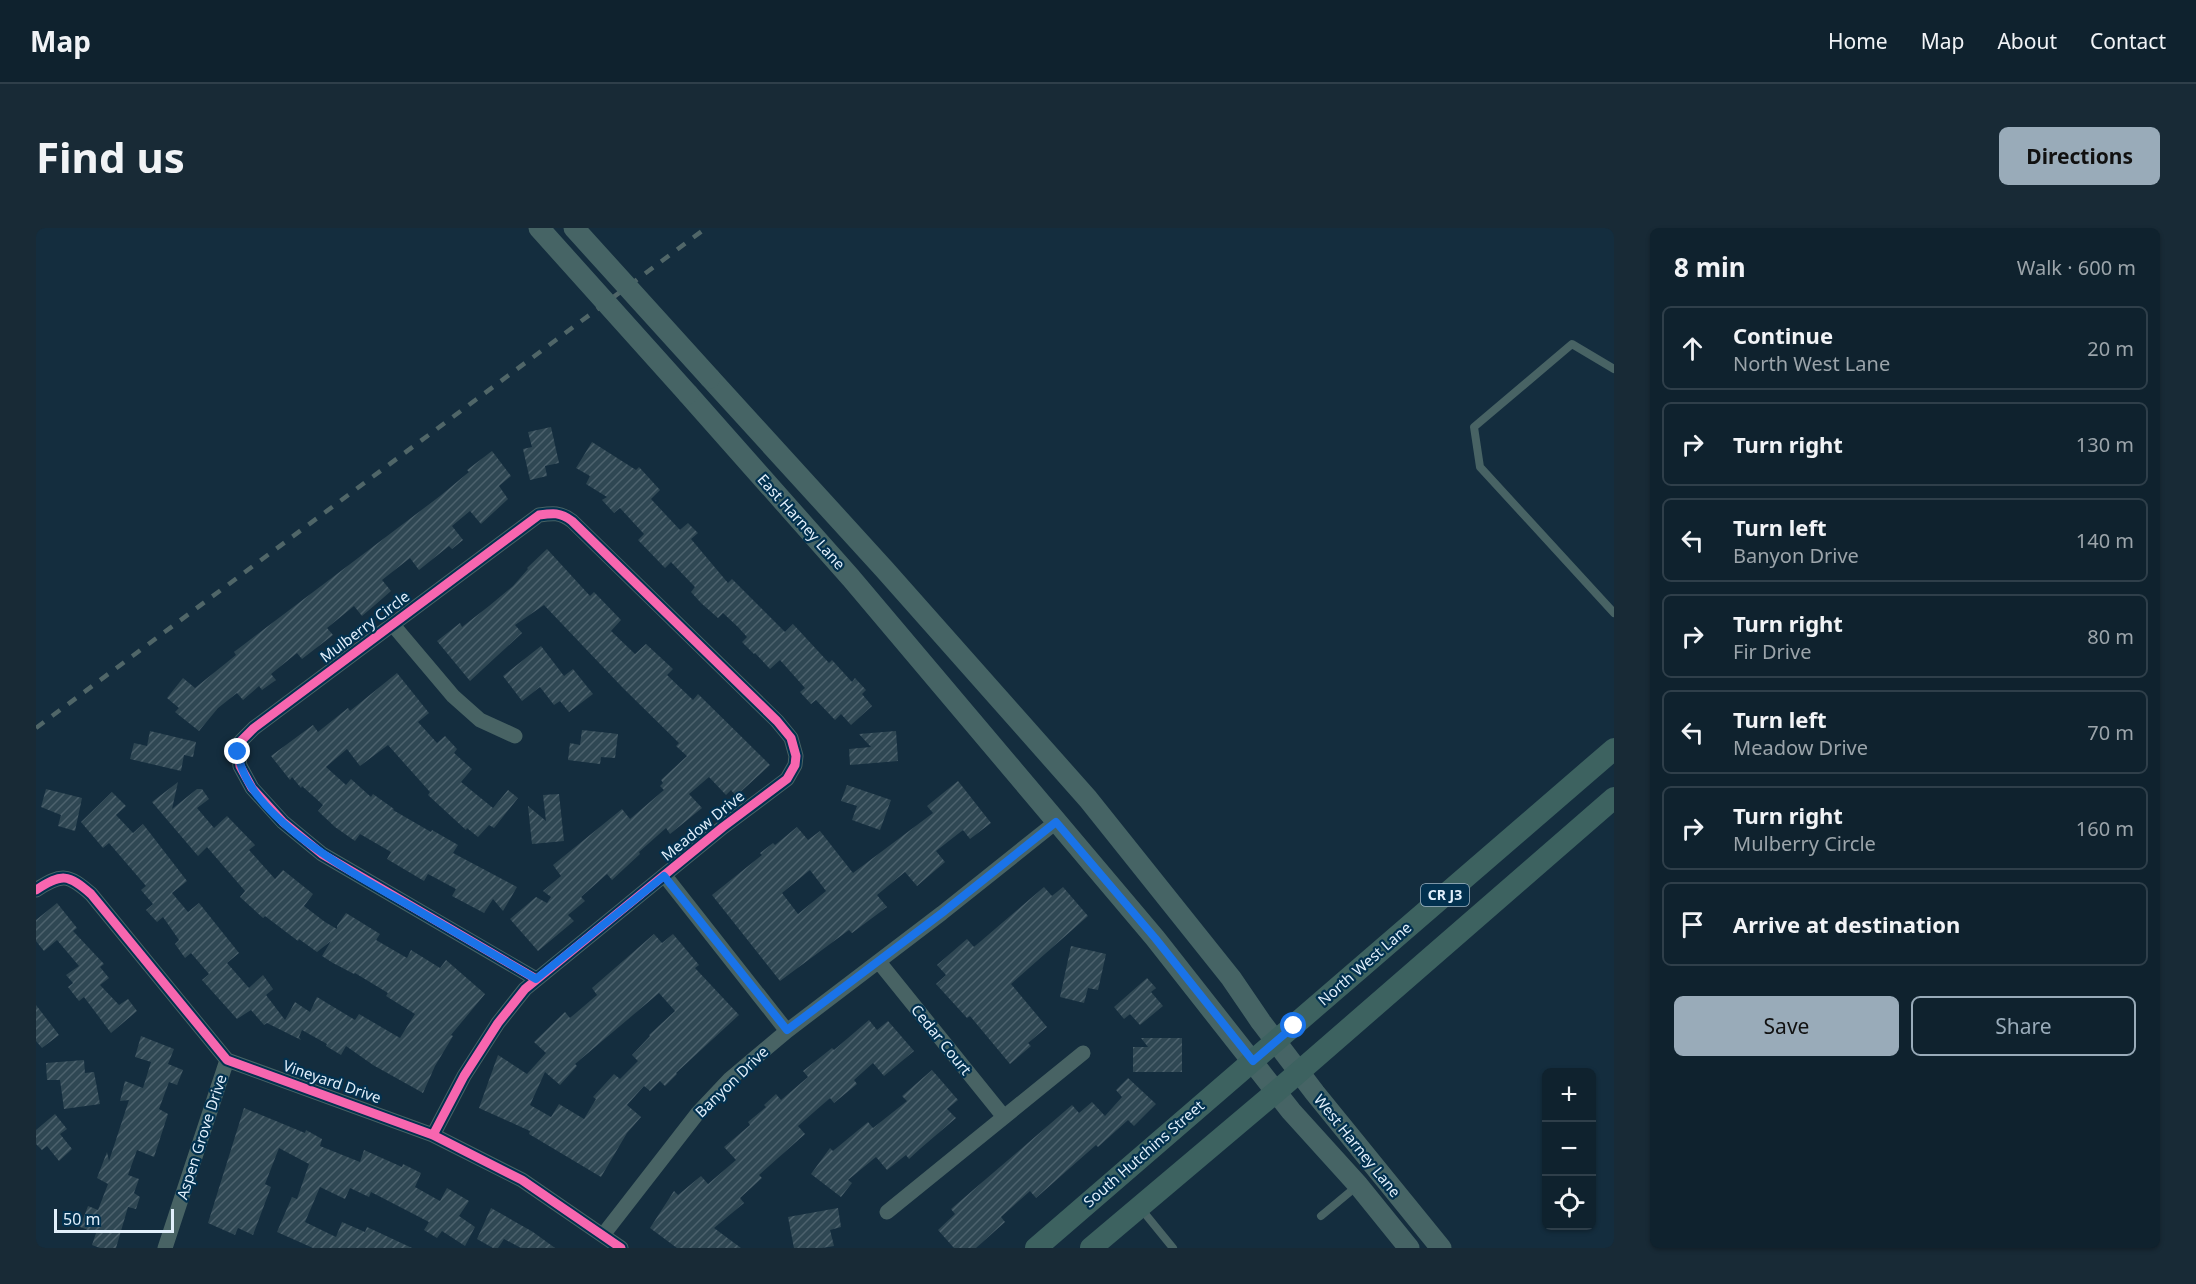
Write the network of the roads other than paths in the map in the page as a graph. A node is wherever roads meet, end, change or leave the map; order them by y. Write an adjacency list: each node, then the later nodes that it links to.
1 (539, 228): 10 (main road, East Harney Lane, bridge)
2 (574, 228): 16 (main road, East Harney Lane, bridge)
3 (1614, 369): 4 (lane)
4 (1614, 613)
5 (393, 625): 6 (street); 7 (street, Mulberry Circle); 14 (street, Mulberry Circle)
6 (515, 736)
7 (794, 749): 11 (street, Meadow Drive)
8 (1614, 749): 16 (main road, North West Lane / CR J3)
9 (1614, 798): 20 (main road, CR J3)
10 (1056, 822): 13 (street, Banyon Drive); 19 (main road, East Harney Lane)
11 (664, 876): 14 (street, Meadow Drive); 15 (street)
12 (36, 890): 18 (street)
13 (879, 962): 15 (street, Banyon Drive); 22 (street, Cedar Court)
14 (536, 979): 23 (street, Meadow Drive)
15 (787, 1030): 28 (street, Banyon Drive)
16 (1276, 1041): 19 (main road, North West Lane / CR J3); 20 (main road, West Harney Lane)
17 (1083, 1053): 22 (street)
18 (227, 1060): 23 (street, Vineyard Drive); 29 (street, Aspen Grove Drive)
19 (1253, 1061): 21 (main road, West Harney Lane); 31 (main road, South Hutchins Street / CR J3)
20 (1300, 1071): 21 (main road, CR J3); 35 (main road, West Harney Lane)
21 (1277, 1091): 24 (main road, West Harney Lane); 25 (main road, CR J3)
22 (1004, 1117): 26 (street)
23 (433, 1135): 28 (street, Vineyard Drive)
24 (1358, 1185): 27 (lane); 34 (main road, West Harney Lane)
25 (1139, 1206): 32 (main road, CR J3); 33 (lane)
26 (887, 1212)
27 (1321, 1216)
28 (603, 1235): 30 (street, Vineyard Drive)
29 (168, 1247)
30 (621, 1248)
31 (1036, 1248)
32 (1091, 1248)
33 (1173, 1248)
34 (1409, 1248)
35 (1441, 1248)

